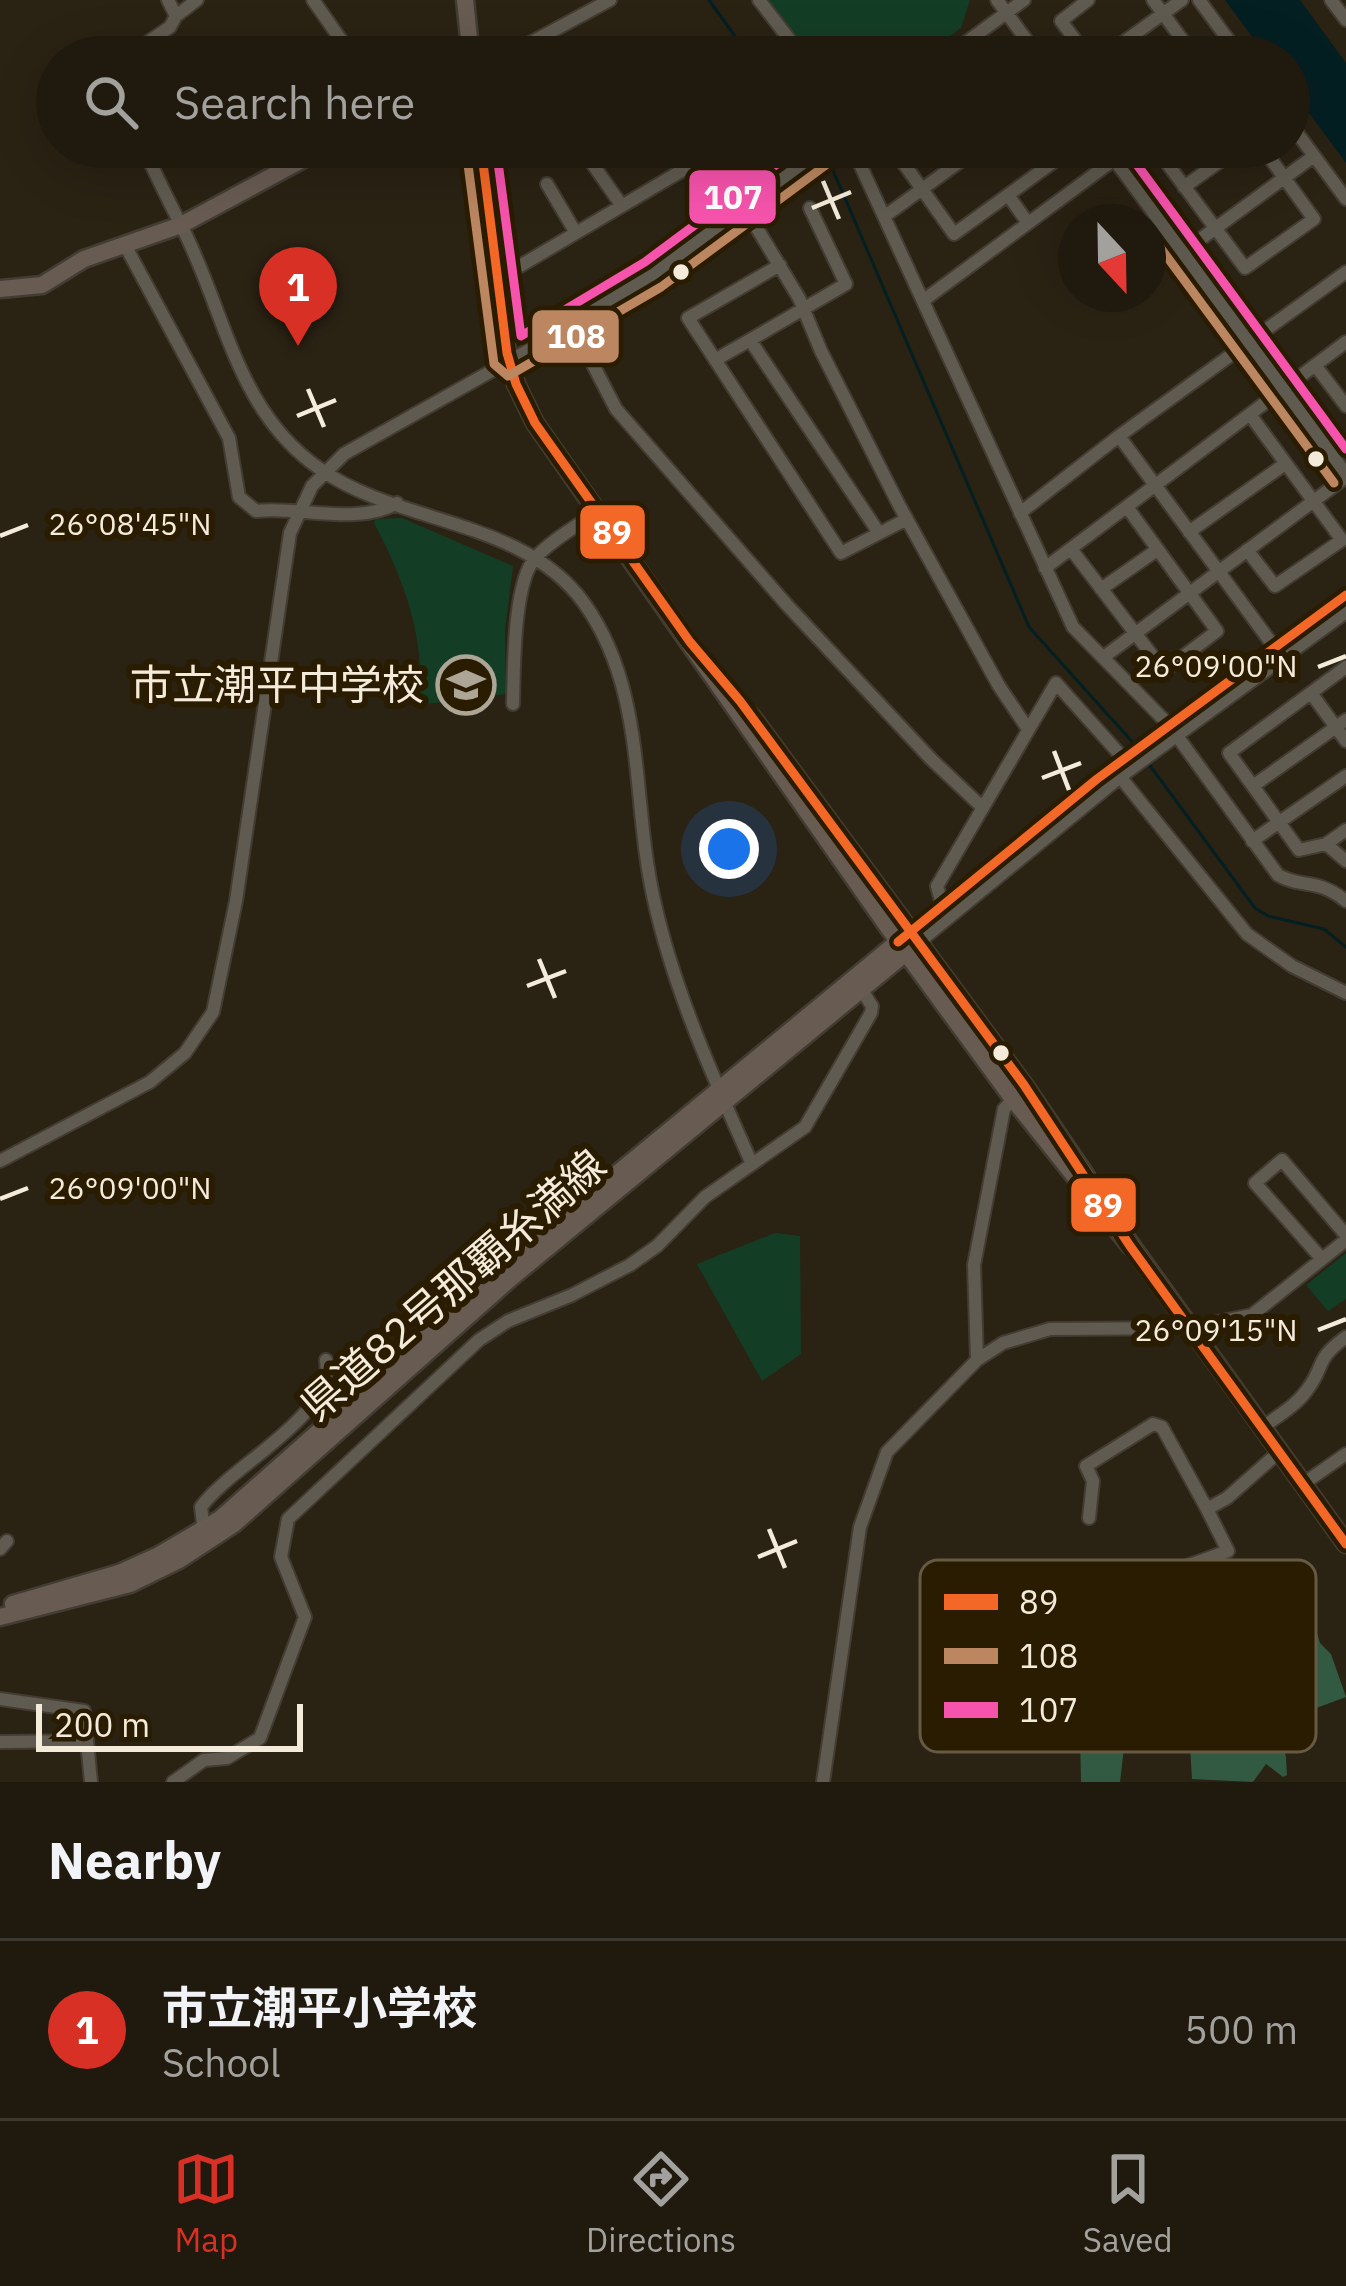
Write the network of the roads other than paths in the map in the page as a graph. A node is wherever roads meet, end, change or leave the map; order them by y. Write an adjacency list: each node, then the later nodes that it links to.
1 (168, 0): 16 (street)
2 (197, 0): 16 (street)
3 (313, 0): 19 (street)
4 (465, 0): 20 (main road)
5 (609, 0): 21 (street)
6 (759, 0): 22 (street)
7 (997, 0): 14 (street)
8 (1024, 0): 14 (street)
9 (1088, 0): 25 (street)
10 (1153, 0): 15 (street)
11 (1181, 0): 15 (street)
12 (1199, 0): 28 (street)
13 (1331, 0): 17 (street)
14 (1006, 13): 23 (street); 24 (street)
15 (1163, 14): 26 (street); 27 (street)
16 (176, 16): 18 (street)
17 (1346, 20)
18 (157, 36)
19 (338, 36)
20 (469, 36)
21 (544, 36)
22 (787, 36)
23 (975, 36)
24 (1023, 36)
25 (1072, 36)
26 (1132, 36)
27 (1179, 36)
28 (1226, 36)
29 (1310, 151): 30 (street)
30 (1314, 156): 31 (street); 54 (street)
31 (1310, 159)
32 (154, 168): 60 (street)
33 (287, 168): 60 (main road)
34 (483, 168): 67 (main road)
35 (595, 168): 55 (street)
36 (683, 168): 55 (street)
37 (724, 168): 56 (street)
38 (799, 168): 56 (street)
39 (862, 168): 58 (street)
40 (907, 168): 52 (street)
41 (951, 168): 52 (street)
42 (1045, 168): 53 (street)
43 (1103, 168): 59 (street)
44 (1120, 168): 64 (street)
45 (1170, 168): 51 (street)
46 (1211, 168): 51 (street)
47 (1278, 168): 49 (street)
48 (1298, 168): 49 (street)
49 (1285, 178): 61 (street); 61 (street)
50 (547, 184): 62 (street)
51 (1184, 187): 61 (street)
52 (922, 189): 53 (street); 58 (street)
53 (1008, 195): 59 (street)
54 (1346, 199)
55 (622, 206): 62 (street)
56 (745, 208): 65 (street); 71 (street)
57 (810, 208): 70 (street)
58 (884, 216): 69 (street)
59 (1028, 223): 69 (street)
60 (182, 225): 63 (main road); 83 (street)
61 (1216, 228): 64 (street)
62 (576, 233): 67 (street)
63 (126, 247): 68 (main road); 89 (street)
64 (1183, 252): 73 (street)
65 (780, 265): 70 (street); 75 (street)
66 (1346, 272): 73 (street)
67 (496, 275): 76 (main road)
68 (0, 289)
69 (924, 300): 91 (street)
70 (800, 310): 72 (street); 92 (street)
71 (572, 324): 76 (street); 118 (street)
72 (750, 340): 75 (street); 94 (street)
73 (1249, 342): 78 (street); 81 (street)
74 (1346, 342): 77 (street)
75 (715, 360): 94 (street)
76 (509, 361): 83 (street); 90 (main road)
77 (1315, 365): 78 (street); 79 (street)
78 (1283, 388): 80 (street); 84 (street)
79 (1346, 406)
80 (1251, 416): 82 (street); 85 (street)
81 (1119, 436): 85 (street); 91 (street)
82 (1286, 464): 86 (street); 93 (street)
83 (324, 473): 87 (street); 89 (street)
84 (1346, 475): 86 (street)
85 (1156, 485): 88 (street); 93 (street)
86 (1313, 501): 97 (street); 97 (street)
87 (397, 503): 89 (street); 98 (street)
88 (1127, 507): 95 (street); 96 (street)
89 (299, 511): 133 (street)
90 (597, 512): 98 (street); 128 (main road)
91 (1020, 513): 99 (street)
92 (907, 519): 94 (street); 112 (street)
93 (1189, 532): 100 (street)
94 (879, 533)
95 (1071, 549): 99 (street); 101 (street)
96 (1157, 550): 101 (street); 102 (street)
97 (1247, 550): 100 (street)
98 (534, 559): 110 (street); 131 (street)
99 (1045, 568): 107 (street)
100 (1219, 572): 102 (street); 106 (street)
101 (1101, 589): 105 (street)
102 (1190, 593): 105 (street); 105 (street)
103 (1346, 595): 106 (street)
104 (1346, 612): 113 (street)
105 (1135, 634): 107 (street)
106 (1275, 648): 113 (street)
107 (1105, 656): 113 (street)
108 (1346, 667): 109 (street)
109 (1311, 693): 111 (street); 117 (street)
110 (513, 704)
111 (1341, 723): 114 (street); 117 (street)
112 (1028, 729): 115 (street); 118 (street)
113 (1173, 730): 115 (street); 121 (street)
114 (1346, 741)
115 (1124, 765): 125 (street); 128 (street); 130 (street)
116 (1346, 776): 119 (street)
117 (1253, 786): 119 (street)
118 (983, 808): 123 (street)
119 (1280, 822): 121 (street); 122 (street)
120 (1346, 830): 122 (street)
121 (1252, 841): 126 (street)
122 (1326, 844): 124 (street)
123 (952, 859): 125 (street); 127 (street)
124 (1346, 861)
125 (968, 881): 127 (street)
126 (1346, 901)
127 (942, 904): 128 (street)
128 (909, 942): 129 (main road, 県道82号那覇糸満線); 132 (main road); 136 (main road)
129 (858, 985): 131 (main road, 県道82号那覇糸満線); 134 (street)
130 (1346, 993)
131 (723, 1095): 134 (street); 139 (main road, 県道82号那覇糸満線)
132 (1013, 1099): 136 (main road); 145 (street)
133 (0, 1161)
134 (752, 1164): 141 (street)
135 (1346, 1238): 138 (street); 138 (street)
136 (1130, 1246): 142 (main road)
137 (475, 1256): 139 (street)
138 (1322, 1259): 142 (street)
139 (495, 1283): 140 (main road, 県道82号那覇糸満線)
140 (479, 1298): 141 (street); 152 (main road, 県道82号那覇糸満線)
141 (508, 1321): 163 (street)
142 (1189, 1328): 145 (street); 146 (main road)
143 (1346, 1337): 146 (street)
144 (326, 1360): 152 (street)
145 (976, 1360): 164 (street)
146 (1262, 1428): 147 (main road)
147 (1279, 1452): 149 (main road); 150 (street)
148 (1346, 1454): 149 (street)
149 (1303, 1484): 153 (main road)
150 (1207, 1509): 151 (street); 154 (street)
151 (1089, 1518)
152 (211, 1533): 157 (main road, 県道82号那覇糸満線); 158 (main road, 県道82号那覇糸満線)
153 (1346, 1544)
154 (1214, 1557): 155 (street); 156 (street)
155 (1206, 1560)
156 (1215, 1560)
157 (0, 1606)
158 (0, 1618)
159 (0, 1699): 160 (street)
160 (86, 1741): 161 (street); 162 (street)
161 (0, 1742)
162 (91, 1782)
163 (172, 1782)
164 (823, 1782)

